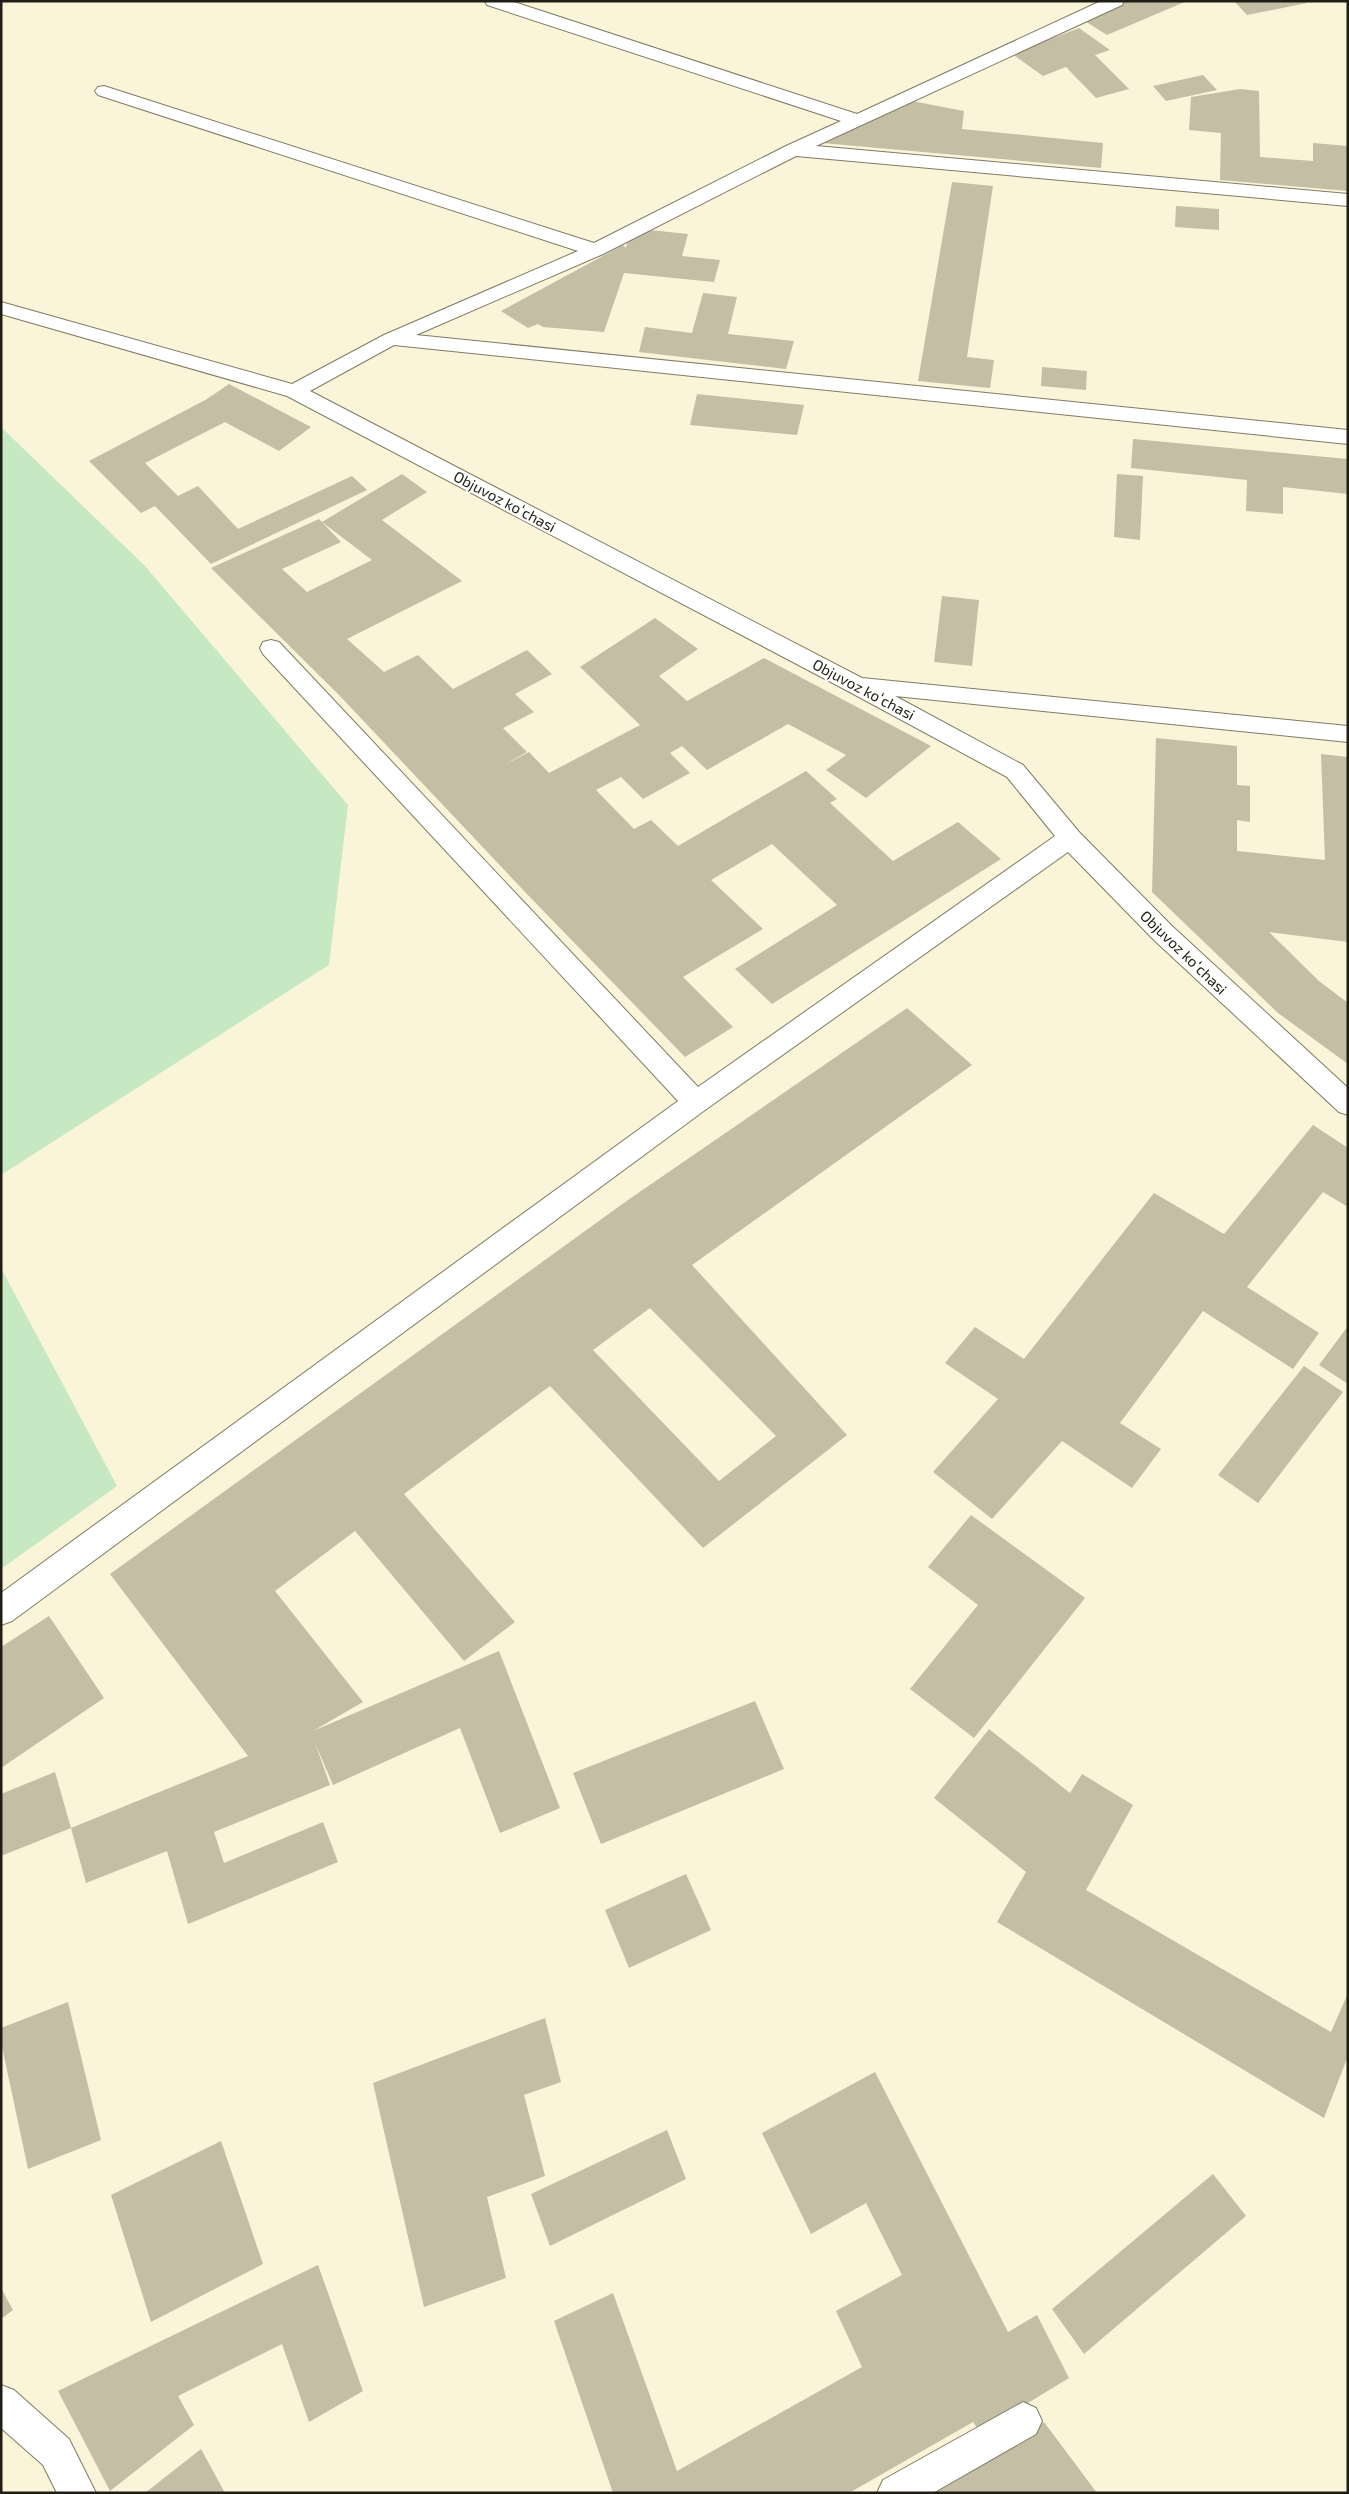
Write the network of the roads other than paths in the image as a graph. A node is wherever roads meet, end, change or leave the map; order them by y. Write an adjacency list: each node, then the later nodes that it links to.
1 (494, 1): 4 (street)
2 (1116, 1): 4 (street)
3 (104, 91): 7 (street)
4 (857, 120): 5 (street)
5 (793, 150): 6 (street); 7 (street)
6 (1348, 200)
7 (596, 250): 9 (street)
8 (1, 308): 10 (street, Objuvoz koʻchasi)
9 (391, 339): 10 (street); 11 (street)
10 (294, 391): 13 (street, Objuvoz koʻchasi)
11 (1348, 437)
12 (271, 648): 16 (street)
13 (854, 684): 14 (street); 15 (street, Objuvoz koʻchasi)
14 (1348, 734)
15 (1070, 838): 16 (street); 17 (street, Objuvoz koʻchasi)
16 (696, 1102): 18 (street)
17 (1348, 1104)
18 (1, 1611)
19 (1, 2403): 21 (street)
20 (1024, 2421): 22 (street)
21 (77, 2493)
22 (896, 2493)

